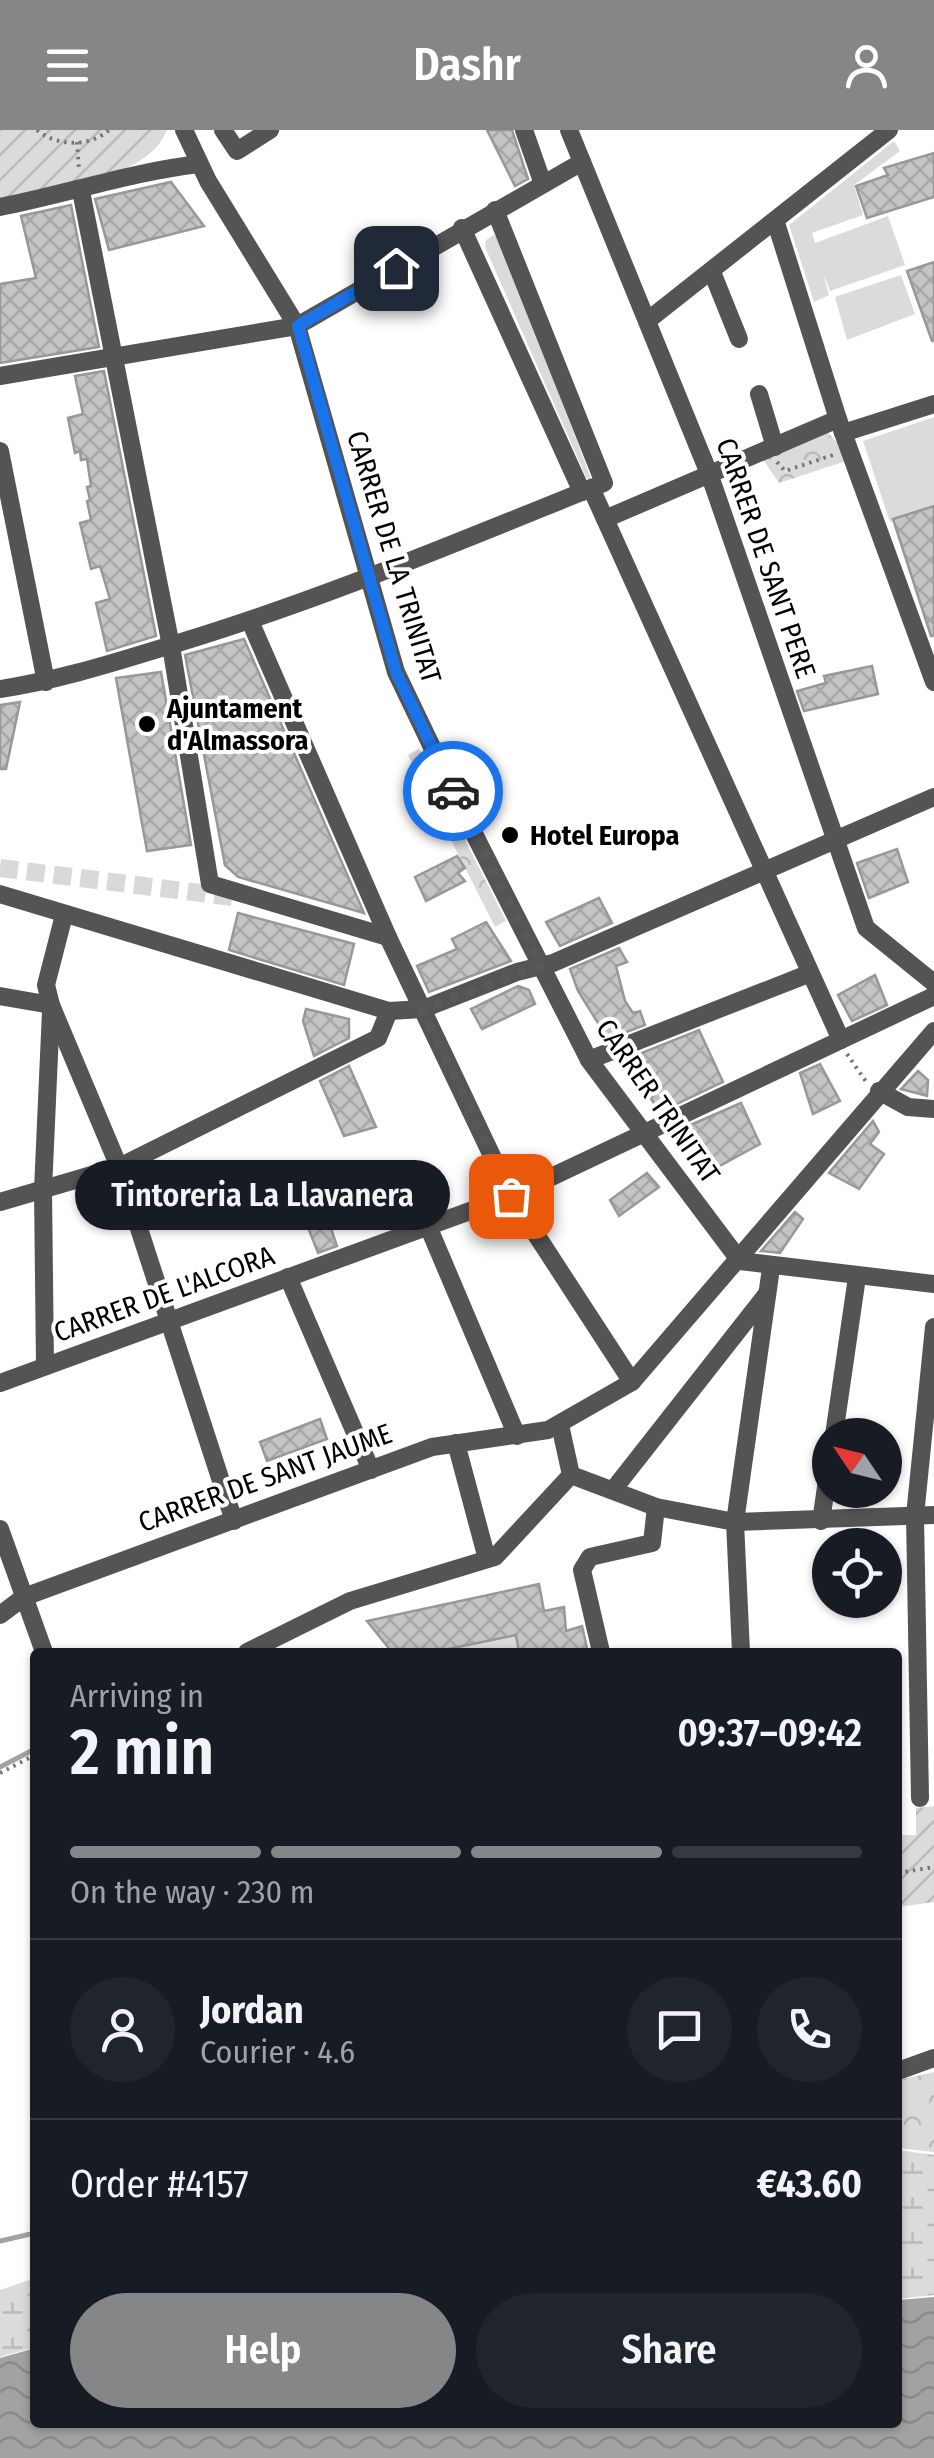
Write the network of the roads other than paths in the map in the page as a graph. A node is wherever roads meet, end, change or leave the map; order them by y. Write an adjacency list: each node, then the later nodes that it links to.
1 (222, 130): 2 (street)
2 (270, 130)
3 (524, 130): 10 (street)
4 (569, 130): 7 (street, CARRER DE SANT PERE)
5 (889, 130): 14 (street)
6 (187, 137): 8 (street, CARRER DE LA TRINITAT); 9 (street)
7 (582, 162): 10 (street); 17 (street, CARRER DE SANT PERE)
8 (199, 164): 9 (street); 18 (street, CARRER DE LA TRINITAT)
9 (147, 170): 11 (street)
10 (543, 184): 13 (street)
11 (81, 191): 12 (street); 20 (street)
12 (0, 208)
13 (495, 210): 15 (street); 28 (street)
14 (776, 224): 16 (street); 24 (street)
15 (462, 228): 18 (street); 28 (street)
16 (712, 272): 17 (street); 19 (street)
17 (648, 322): 27 (street, CARRER DE SANT PERE)
18 (298, 326): 20 (street); 30 (street, CARRER DE LA TRINITAT)
19 (739, 338)
20 (113, 357): 21 (street); 33 (street)
21 (0, 376)
22 (759, 394): 25 (street)
23 (934, 404): 24 (street)
24 (844, 434): 25 (street); 32 (street)
25 (771, 449): 27 (street)
26 (0, 452): 34 (street)
27 (710, 476): 29 (street); 38 (street, CARRER DE SANT PERE)
28 (592, 488): 29 (street); 30 (street)
29 (605, 520): 39 (street)
30 (369, 581): 31 (street); 45 (street, CARRER DE LA TRINITAT)
31 (250, 621): 33 (street); 44 (street)
32 (926, 637): 35 (street)
33 (171, 646): 34 (street); 42 (street)
34 (46, 682): 36 (street)
35 (934, 682)
36 (0, 690)
37 (934, 797): 38 (street)
38 (833, 838): 39 (street); 47 (street, CARRER DE SANT PERE)
39 (766, 872): 45 (street); 46 (street)
40 (0, 894): 43 (street)
41 (232, 897): 42 (street)
42 (262, 900): 44 (street)
43 (68, 916): 50 (street); 52 (street)
44 (388, 937): 51 (street)
45 (541, 966): 51 (street); 55 (street, CARRER TRINITAT)
46 (808, 974): 54 (street); 55 (street)
47 (934, 983)
48 (0, 996): 50 (street)
49 (934, 996): 54 (street, CARRER DE L'ALCORA)
50 (51, 1006): 59 (street); 60 (street)
51 (422, 1009): 52 (street); 61 (street)
52 (389, 1011): 59 (street)
53 (934, 1031): 56 (street, CARRER DE SANT JAUME)
54 (841, 1040): 58 (street, CARRER DE L'ALCORA)
55 (590, 1060): 58 (street, CARRER TRINITAT)
56 (879, 1090): 57 (street); 64 (street, CARRER DE SANT JAUME)
57 (934, 1109)
58 (641, 1134): 61 (street, CARRER DE L'ALCORA); 64 (street, CARRER TRINITAT)
59 (119, 1166): 60 (street); 70 (street)
60 (43, 1190): 62 (street); 72 (street)
61 (511, 1196): 63 (street, CARRER DE L'ALCORA); 73 (street)
62 (0, 1202)
63 (428, 1226): 67 (street, CARRER DE L'ALCORA); 77 (street)
64 (740, 1261): 65 (street); 73 (street, CARRER DE SANT JAUME)
65 (770, 1268): 66 (street); 69 (street)
66 (857, 1276): 68 (street); 75 (street)
67 (288, 1277): 70 (street, CARRER DE L'ALCORA); 79 (street)
68 (934, 1284)
69 (766, 1295): 81 (street); 87 (street)
70 (166, 1322): 72 (street, CARRER DE L'ALCORA); 86 (street)
71 (934, 1327): 84 (street)
72 (45, 1366): 74 (street, CARRER DE L'ALCORA)
73 (632, 1382): 76 (street, CARRER DE SANT JAUME)
74 (0, 1383)
75 (836, 1418)
76 (560, 1425): 77 (street, CARRER DE SANT JAUME); 80 (street)
77 (517, 1436): 78 (street, CARRER DE SANT JAUME)
78 (456, 1443): 79 (street, CARRER DE SANT JAUME); 90 (street)
79 (370, 1470): 86 (street, CARRER DE SANT JAUME)
80 (571, 1475): 81 (street); 90 (street)
81 (613, 1490): 82 (street)
82 (656, 1507): 87 (street); 95 (street)
83 (823, 1508): 88 (street)
84 (914, 1516): 85 (street); 88 (street); 97 (street)
85 (934, 1516)
86 (234, 1521): 91 (street, CARRER DE SANT JAUME)
87 (736, 1522): 88 (street); 96 (street)
88 (821, 1522)
89 (0, 1528): 91 (street)
90 (487, 1559): 94 (street)
91 (24, 1597): 92 (street, CARRER DE SANT JAUME); 93 (street)
92 (0, 1615)
93 (43, 1648)
94 (255, 1648)
95 (600, 1648)
96 (742, 1648)
97 (920, 1798)
98 (934, 2058): 99 (street)
99 (902, 2069)

